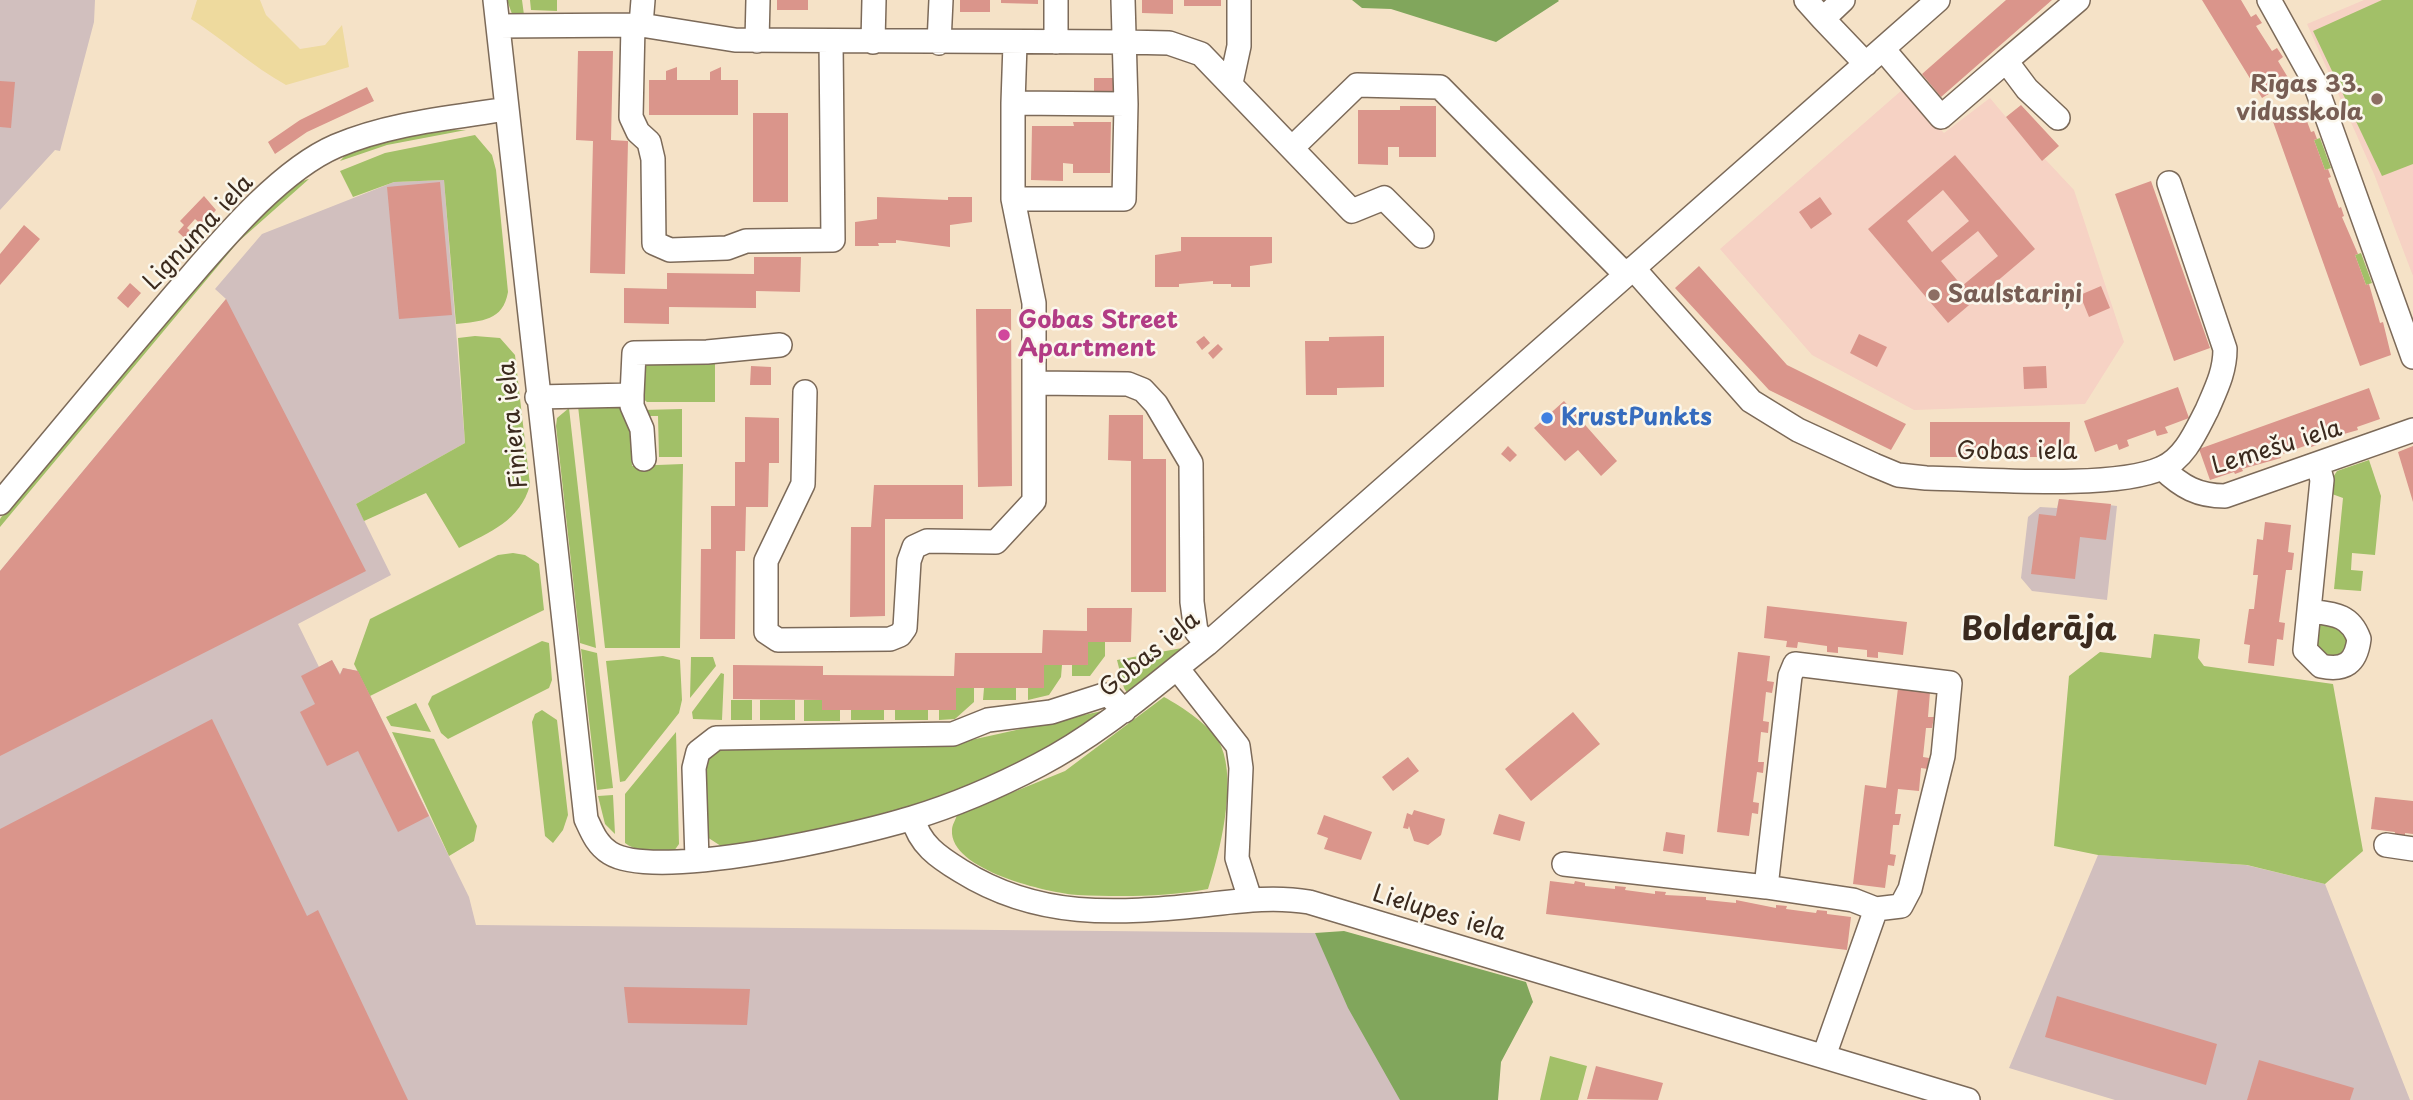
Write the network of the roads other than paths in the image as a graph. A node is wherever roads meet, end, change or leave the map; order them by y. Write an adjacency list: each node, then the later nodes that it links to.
1 (495, 0): 16 (street, Finiera iela)
2 (643, 0): 15 (street)
3 (758, 0): 17 (street)
4 (874, 0): 19 (street)
5 (941, 0): 22 (street)
6 (1056, 0): 20 (street)
7 (1123, 0): 21 (street)
8 (1239, 0): 26 (street)
9 (1806, 0): 14 (street)
10 (1843, 0): 14 (street)
11 (1938, 0): 24 (street, Gobas iela)
12 (2078, 0): 25 (street)
13 (2269, 0): 37 (street)
14 (1823, 19): 24 (street)
15 (637, 25): 16 (street); 17 (street); 18 (street)
16 (498, 26): 29 (street, Finiera iela)
17 (757, 41): 18 (street)
18 (831, 42): 19 (street)
19 (873, 42): 22 (street)
20 (1056, 42): 21 (street); 23 (street)
21 (1125, 42): 26 (street); 28 (street)
22 (939, 43): 23 (street)
23 (1015, 44): 27 (street)
24 (1874, 57): 25 (street); 35 (street, Gobas iela)
25 (2006, 61): 30 (street)
26 (1231, 83): 31 (street)
27 (1013, 103): 28 (street); 33 (street)
28 (1126, 104): 33 (street)
29 (507, 109): 41 (street, Finiera iela); 46 (street, Lignuma iela)
30 (2058, 118)
31 (1292, 148): 34 (street); 35 (street)
32 (2169, 183): 45 (street, Gobas iela)
33 (1013, 199): 38 (street)
34 (1422, 236)
35 (1630, 271): 45 (street, Gobas iela); 48 (street, Gobas iela)
36 (780, 345): 40 (street)
37 (2413, 357)
38 (1034, 383): 39 (street); 48 (street)
39 (805, 392)
40 (632, 395): 41 (street); 43 (street)
41 (537, 397): 52 (street, Finiera iela)
42 (2413, 430): 44 (street, Lemešu iela)
43 (644, 460)
44 (2318, 465): 45 (street, Lemešu iela); 47 (street)
45 (2162, 468)
46 (0, 503)
47 (2309, 611)
48 (1206, 644): 49 (street, Gobas iela)
49 (1177, 668): 50 (street, Gobas iela); 58 (street)
50 (1124, 711): 51 (street, Gobas iela); 55 (street)
51 (913, 818): 55 (street, Gobas iela); 58 (street, Lielupes iela)
52 (596, 841): 55 (street, Gobas iela)
53 (2386, 845): 54 (street)
54 (2413, 849)
55 (697, 859)
56 (1564, 864): 57 (street)
57 (1766, 887): 59 (street); 59 (street)
58 (1250, 899): 60 (street, Lielupes iela)
59 (1876, 909): 60 (street)
60 (1824, 1056): 61 (street, Lielupes iela)
61 (1968, 1100)

